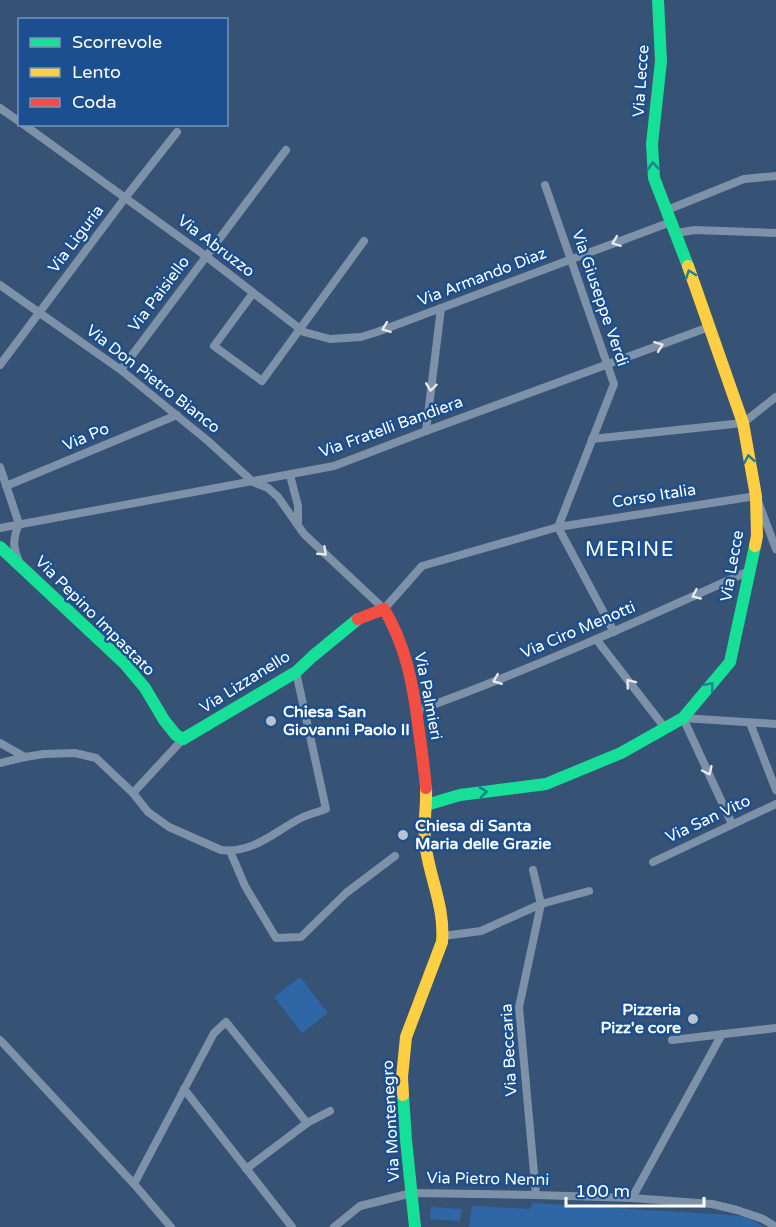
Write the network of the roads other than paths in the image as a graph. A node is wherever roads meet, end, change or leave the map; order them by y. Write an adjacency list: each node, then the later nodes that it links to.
1 (658, 0): 10 (street, Via Lecce, one-way to 1)
2 (0, 108): 3 (street, Via Abruzzo)
3 (18, 121)
4 (25, 126): 9 (street, Via Abruzzo)
5 (177, 132): 9 (street, Via Liguria)
6 (286, 150): 13 (street, Via Paisiello)
7 (776, 176): 10 (street)
8 (545, 184): 14 (street, Via Giuseppe Verdi)
9 (125, 198): 13 (street, Via Abruzzo); 18 (street, Via Liguria)
10 (671, 222): 11 (street); 14 (street, Via Armando Diaz, one-way to 14); 19 (street, Via Lecce, one-way to 10)
11 (776, 233)
12 (364, 242): 20 (street)
13 (207, 257): 16 (street, Via Abruzzo); 23 (street, Via Paisiello)
14 (571, 259): 17 (street, Via Armando Diaz); 22 (street, Via Giuseppe Verdi)
15 (0, 285): 18 (street, Via Don Pietro Bianco)
16 (253, 293): 20 (street, Via Abruzzo); 20 (street)
17 (441, 308): 20 (street, Via Armando Diaz, one-way to 20); 27 (street, one-way to 27)
18 (39, 313): 21 (street, Via Liguria); 23 (street, Via Don Pietro Bianco)
19 (710, 327): 22 (street, Via Fratelli Bandiera, one-way to 19); 26 (street, Via Lecce)
20 (301, 329)
21 (0, 365)
22 (608, 365): 27 (street, Via Fratelli Bandiera); 28 (street, Via Giuseppe Verdi)
23 (121, 370): 25 (street, Via Don Pietro Bianco)
24 (776, 397): 26 (street)
25 (177, 415): 31 (street, Via Don Pietro Bianco); 32 (street, Via Po)
26 (743, 423): 28 (street); 33 (street, Via Lecce, one-way to 26)
27 (426, 431): 30 (street, Via Fratelli Bandiera)
28 (592, 439): 36 (street, Via Giuseppe Verdi)
29 (0, 467): 32 (street)
30 (290, 475): 31 (street, Via Fratelli Bandiera); 35 (street)
31 (253, 482): 34 (street, Via Fratelli Bandiera); 35 (street, Via Palmieri)
32 (6, 486): 34 (street)
33 (756, 496): 36 (street, Corso Italia); 39 (street); 41 (street, Via Lecce)
34 (19, 524): 37 (street, Via Fratelli Bandiera); 40 (street)
35 (298, 525): 42 (street, Via Palmieri, one-way to 42)
36 (559, 527): 42 (street, Corso Italia); 43 (street)
37 (0, 528)
38 (0, 547): 40 (street, Via Pepino Impastato)
39 (776, 549)
40 (21, 566): 51 (street, Via Pepino Impastato)
41 (749, 571): 43 (street, Via Ciro Menotti, one-way to 43); 47 (street, Via Lecce, one-way to 41)
42 (384, 609): 45 (street, Via Lizzanello); 46 (street, Via Palmieri)
43 (614, 632): 44 (street, Via Ciro Menotti)
44 (596, 639): 46 (street, Via Ciro Menotti, one-way to 46); 50 (street, one-way to 44)
45 (296, 672): 51 (street, Via Lizzanello); 60 (street)
46 (417, 711): 58 (street, Via Palmieri)
47 (683, 718): 48 (street); 50 (street, Via Lecce); 59 (street, one-way to 59)
48 (750, 723): 49 (street); 55 (street)
49 (776, 724)
50 (665, 728): 58 (street, Via Lecce, one-way to 50)
51 (183, 740): 56 (street, Via Lizzanello)
52 (0, 743): 53 (street)
53 (25, 757): 54 (street); 56 (street)
54 (0, 763)
55 (776, 790)
56 (133, 794): 60 (street)
57 (776, 804): 59 (street, Via San Vito)
58 (426, 805): 66 (street, Via Montenegro)
59 (732, 824): 62 (street, Via San Vito)
60 (230, 851): 61 (street)
61 (395, 856)
62 (653, 862)
63 (533, 870): 65 (street, Via Beccaria)
64 (589, 891): 65 (street)
65 (541, 904): 66 (street); 77 (street, Via Beccaria)
66 (443, 936): 76 (street, Via Montenegro)
67 (776, 1028): 68 (street)
68 (722, 1034): 70 (street); 78 (street)
69 (0, 1040): 75 (street)
70 (672, 1040)
71 (184, 1089): 73 (street); 74 (street); 75 (street)
72 (330, 1111): 73 (street)
73 (307, 1123): 74 (street)
74 (246, 1169): 80 (street)
75 (134, 1184): 79 (street)
76 (412, 1193): 77 (street, Via Pietro Nenni); 81 (street, Via Pietro Nenni); 82 (street, Via Montenegro)
77 (536, 1195): 78 (street, Via Pietro Nenni)
78 (632, 1198): 83 (street, Via Pietro Nenni)
79 (171, 1227)
80 (292, 1227)
81 (334, 1227)
82 (415, 1227)
83 (776, 1227)

